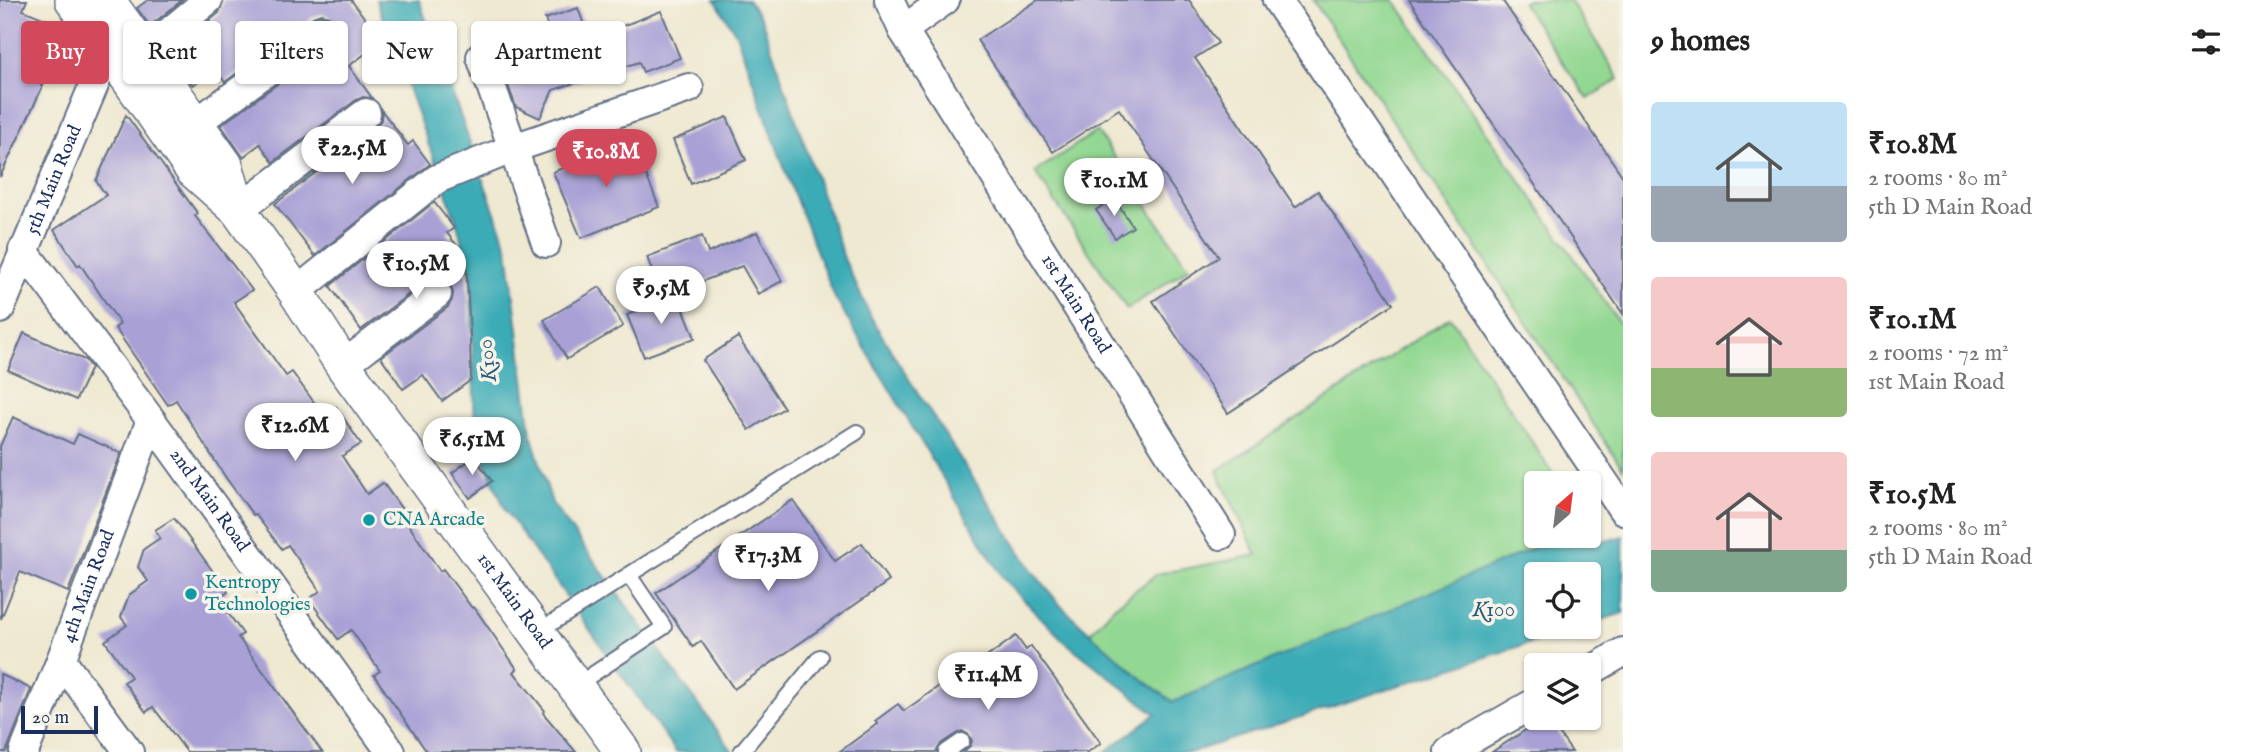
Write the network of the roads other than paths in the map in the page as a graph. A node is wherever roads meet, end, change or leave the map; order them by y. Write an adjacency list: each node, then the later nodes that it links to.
1 (73, 0): 7 (street, 1st Main Road)
2 (107, 0): 16 (street, 1st Main Road)
3 (208, 0): 8 (street)
4 (889, 0): 9 (street, 1st Main Road)
5 (945, 0): 9 (street)
6 (1277, 0): 27 (street)
7 (88, 21)
8 (183, 21)
9 (903, 30): 28 (street, 1st Main Road)
10 (109, 49): 18 (street, 1st Main Road)
11 (94, 84): 20 (street, 5th Main Road)
12 (249, 84): 16 (street)
13 (491, 84): 17 (street)
14 (689, 88): 17 (street)
15 (366, 113): 18 (street)
16 (196, 123): 18 (street, 1st Main Road)
17 (514, 148): 19 (street); 21 (street)
18 (238, 210): 21 (street, 1st Main Road)
19 (546, 243)
20 (23, 250): 23 (street, 5th Main Road); 25 (street, 2nd Main Road)
21 (296, 292): 24 (street, 1st Main Road)
22 (437, 294): 24 (street)
23 (0, 309)
24 (343, 365): 30 (street, 1st Main Road)
25 (151, 420): 33 (street, 4th Main Road); 40 (street, 2nd Main Road)
26 (857, 432): 29 (lane)
27 (1623, 509)
28 (1221, 535)
29 (629, 575): 30 (lane); 35 (lane)
30 (536, 632): 35 (street, 1st Main Road)
31 (1623, 652): 34 (street)
32 (820, 657): 42 (lane)
33 (61, 660): 38 (street, 4th Main Road); 39 (street)
34 (1601, 664)
35 (575, 686): 41 (street, 1st Main Road)
36 (1524, 709): 44 (street)
37 (962, 741): 43 (lane)
38 (24, 752)
39 (130, 752)
40 (391, 752)
41 (623, 752)
42 (741, 752)
43 (946, 752)
44 (1449, 752)

